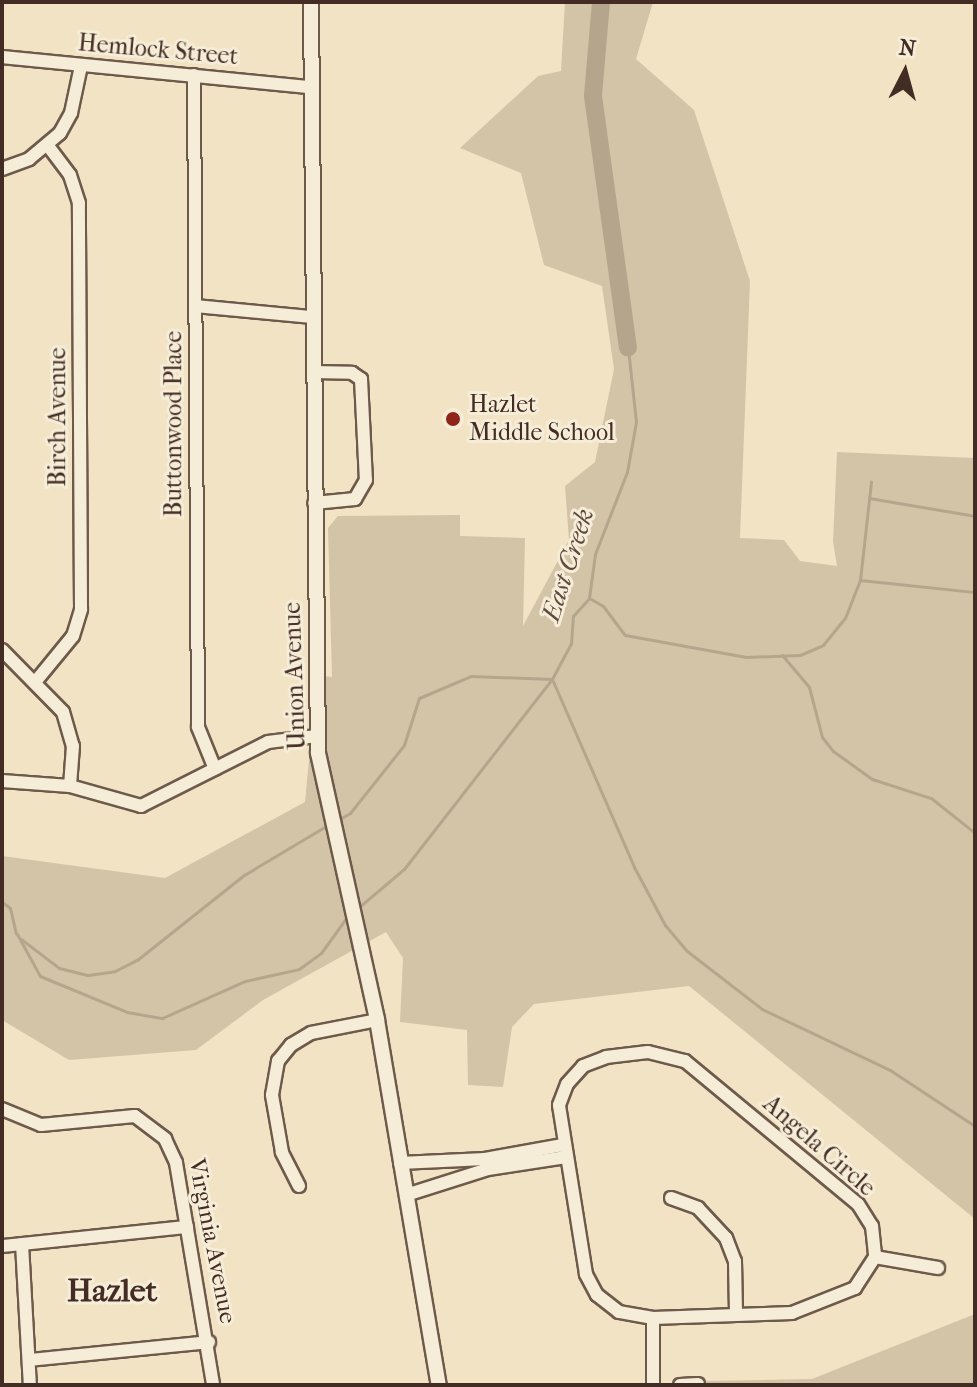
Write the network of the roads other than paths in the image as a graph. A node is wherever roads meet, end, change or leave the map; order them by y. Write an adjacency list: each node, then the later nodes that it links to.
1 (311, 2): 5 (street, Union Avenue)
2 (2, 57): 3 (street, Hemlock Street)
3 (81, 66): 4 (street, Hemlock Street); 6 (street)
4 (194, 75): 5 (street, Hemlock Street); 8 (street, Buttonwood Place)
5 (310, 87): 9 (street, Union Avenue)
6 (48, 146): 7 (street); 13 (street, Birch Avenue)
7 (2, 169)
8 (195, 306): 9 (street); 15 (street, Buttonwood Place)
9 (312, 317): 10 (street, Union Avenue)
10 (313, 372): 11 (street, Union Avenue); 11 (street)
11 (314, 503): 14 (street, Union Avenue)
12 (2, 650): 13 (street)
13 (36, 681): 17 (street)
14 (317, 736): 15 (street); 18 (street, Union Avenue)
15 (215, 769): 17 (street)
16 (2, 781): 17 (street)
17 (70, 786)
18 (377, 1020): 21 (street, Union Avenue); 22 (street)
19 (2, 1109): 25 (street, Virginia Avenue)
20 (564, 1151): 21 (street); 23 (street); 28 (street, Angela Circle); 31 (street, Angela Circle)
21 (400, 1163): 23 (street, Union Avenue)
22 (299, 1186)
23 (406, 1195): 38 (street, Union Avenue)
24 (671, 1198): 30 (street)
25 (187, 1227): 26 (street); 32 (street, Virginia Avenue)
26 (22, 1244): 27 (street); 33 (street)
27 (2, 1246)
28 (875, 1257): 29 (street); 30 (street, Angela Circle)
29 (938, 1268)
30 (736, 1314): 31 (street, Angela Circle)
31 (653, 1318): 39 (street)
32 (209, 1342): 33 (street); 36 (street, Virginia Avenue)
33 (29, 1360): 35 (street)
34 (698, 1384): 40 (street)
35 (30, 1385)
36 (213, 1385)
37 (431, 1385): 38 (street)
38 (438, 1385)
39 (653, 1385)
40 (680, 1385)

